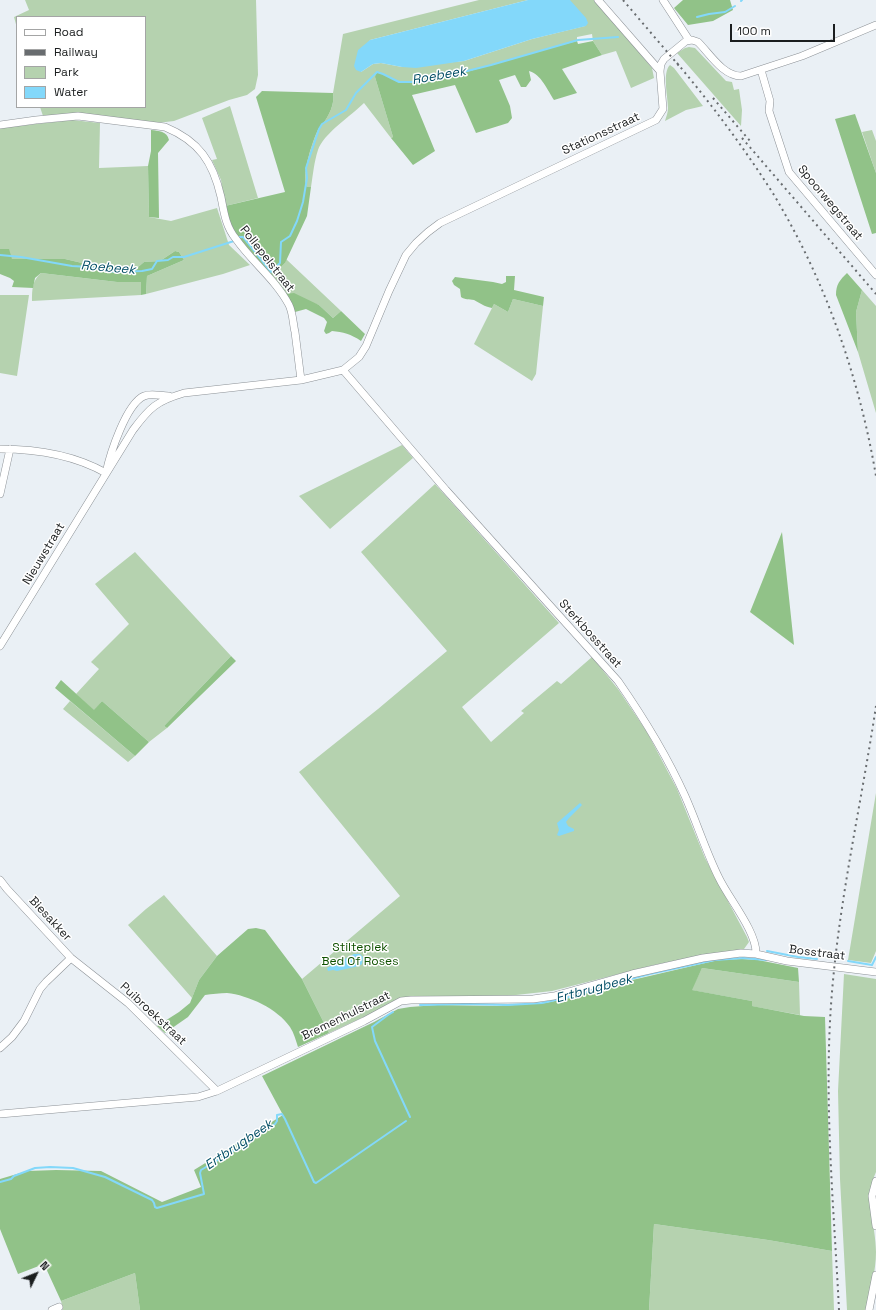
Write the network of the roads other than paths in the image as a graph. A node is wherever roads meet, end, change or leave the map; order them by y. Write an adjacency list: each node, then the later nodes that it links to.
1 (598, 0): 5 (street)
2 (662, 0): 4 (street)
3 (876, 25): 6 (street)
4 (689, 40): 5 (street); 6 (street)
5 (660, 70): 9 (street, Stationsstraat)
6 (761, 70): 8 (street, Spoorwegstraat)
7 (0, 125): 10 (street, Pollepelstraat)
8 (876, 275)
9 (343, 370): 10 (street, Nieuwstraat); 18 (street, Sterkbosstraat)
10 (301, 380): 11 (street, Nieuwstraat)
11 (173, 396): 14 (street, Nieuwstraat); 14 (street, Nieuwstraat)
12 (0, 449): 13 (street)
13 (10, 449): 14 (street); 15 (street)
14 (106, 472): 16 (street, Nieuwstraat)
15 (0, 494)
16 (0, 646)
17 (0, 880): 19 (street, Biesakker)
18 (756, 954): 20 (street, Bosstraat); 22 (street, Bremenhulstraat)
19 (71, 958): 21 (street, Biesakker); 22 (street, Puibroekstraat)
20 (876, 972)
21 (0, 1048)
22 (217, 1091): 23 (street, Bremenhulstraat)
23 (0, 1114)
24 (876, 1181): 25 (street)
25 (876, 1226)
26 (876, 1275): 29 (street)
27 (59, 1307): 28 (street)
28 (52, 1310)
29 (869, 1310)

